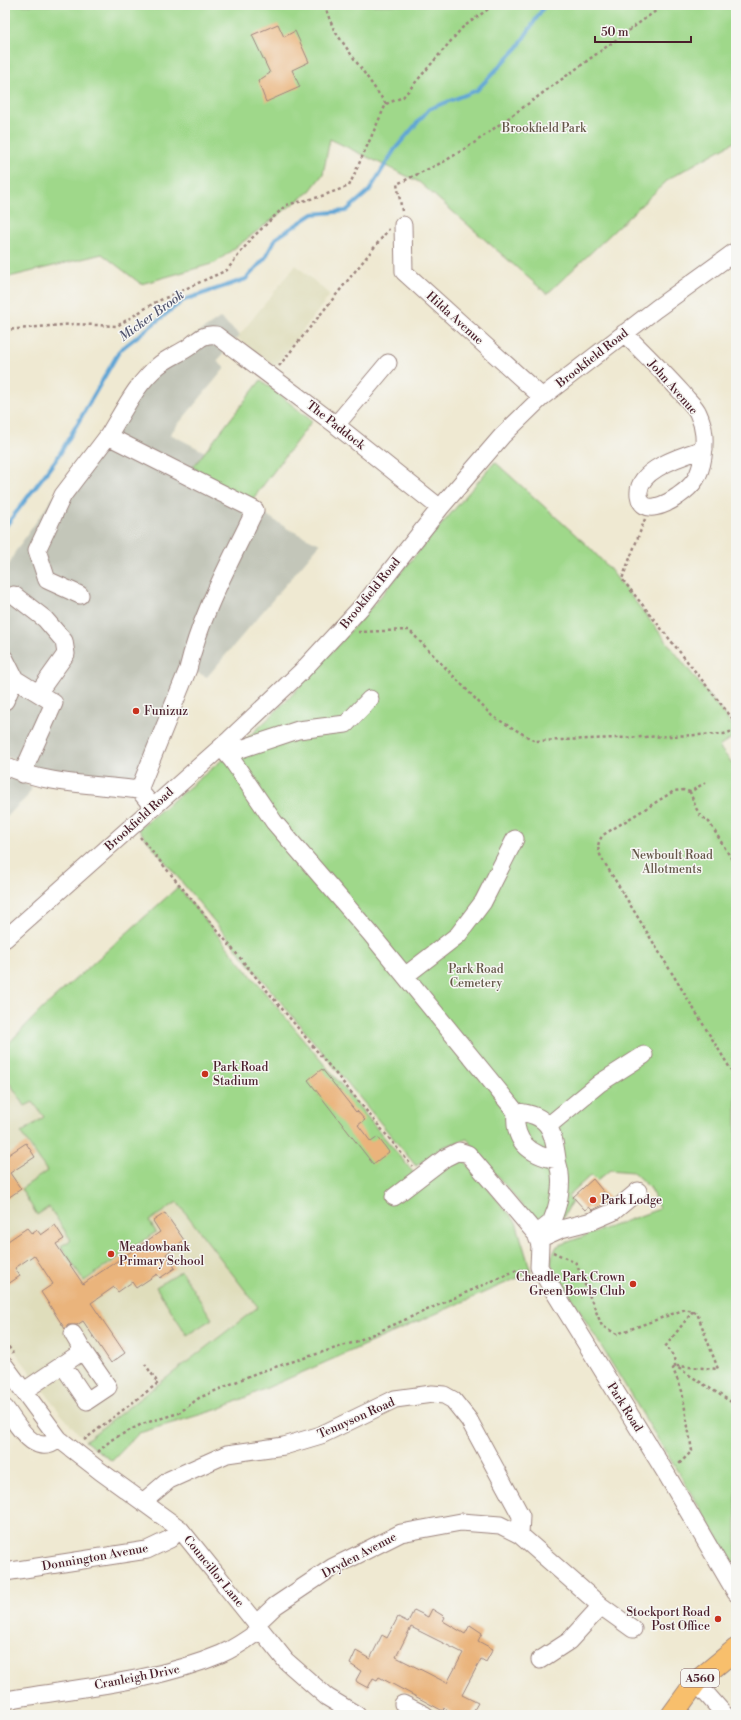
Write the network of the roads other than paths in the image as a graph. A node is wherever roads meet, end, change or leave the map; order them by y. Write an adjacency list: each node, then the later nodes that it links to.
1 (398, 225): 5 (street, Hilda Avenue)
2 (736, 251): 3 (street, Brookfield Road)
3 (624, 333): 5 (street, Brookfield Road); 8 (street, John Avenue)
4 (388, 363): 6 (street)
5 (542, 397): 9 (street, Brookfield Road)
6 (336, 425): 7 (street, The Paddock); 9 (street, The Paddock)
7 (108, 436): 11 (street); 20 (street)
8 (704, 449): 8 (street, John Avenue)
9 (440, 508): 17 (street, Brookfield Road)
10 (14, 595): 14 (street)
11 (80, 596)
12 (5, 659): 13 (street)
13 (15, 679): 14 (street); 16 (street)
14 (38, 692): 19 (street)
15 (370, 699): 17 (street)
16 (5, 702)
17 (225, 752): 21 (street, Brookfield Road); 24 (street)
18 (5, 766): 19 (street)
19 (22, 774): 20 (street)
20 (139, 790): 21 (street)
21 (152, 806): 23 (street, Brookfield Road)
22 (515, 839): 24 (street)
23 (5, 939)
24 (405, 976): 26 (street)
25 (644, 1055): 27 (street)
26 (516, 1112): 27 (street); 28 (street)
27 (548, 1126): 28 (street)
28 (557, 1160): 31 (street)
29 (638, 1191): 31 (street)
30 (394, 1196): 31 (street)
31 (539, 1239): 43 (street, Park Road)
32 (73, 1334): 33 (street)
33 (83, 1351): 34 (street); 34 (street)
34 (62, 1364): 36 (street)
35 (5, 1366): 36 (street, Councillor Lane)
36 (24, 1391): 38 (street, Councillor Lane)
37 (5, 1408): 38 (street)
38 (59, 1439): 39 (street, Councillor Lane)
39 (144, 1502): 40 (street, Councillor Lane); 41 (street, Tennyson Road)
40 (180, 1529): 42 (street, Donnington Avenue); 45 (street, Councillor Lane)
41 (520, 1535): 44 (street, Dryden Avenue); 45 (street, Dryden Avenue)
42 (5, 1572)
43 (736, 1593)
44 (601, 1606): 46 (street, Dryden Avenue); 48 (street)
45 (258, 1627): 50 (street, Cranleigh Drive); 52 (street, Councillor Lane)
46 (633, 1629)
47 (736, 1649): 49 (main road, A560)
48 (540, 1660)
49 (696, 1682): 54 (main road, A560); 55 (street)
50 (5, 1700)
51 (403, 1704): 53 (street)
52 (357, 1715)
53 (425, 1715)
54 (672, 1715)
55 (725, 1715)

